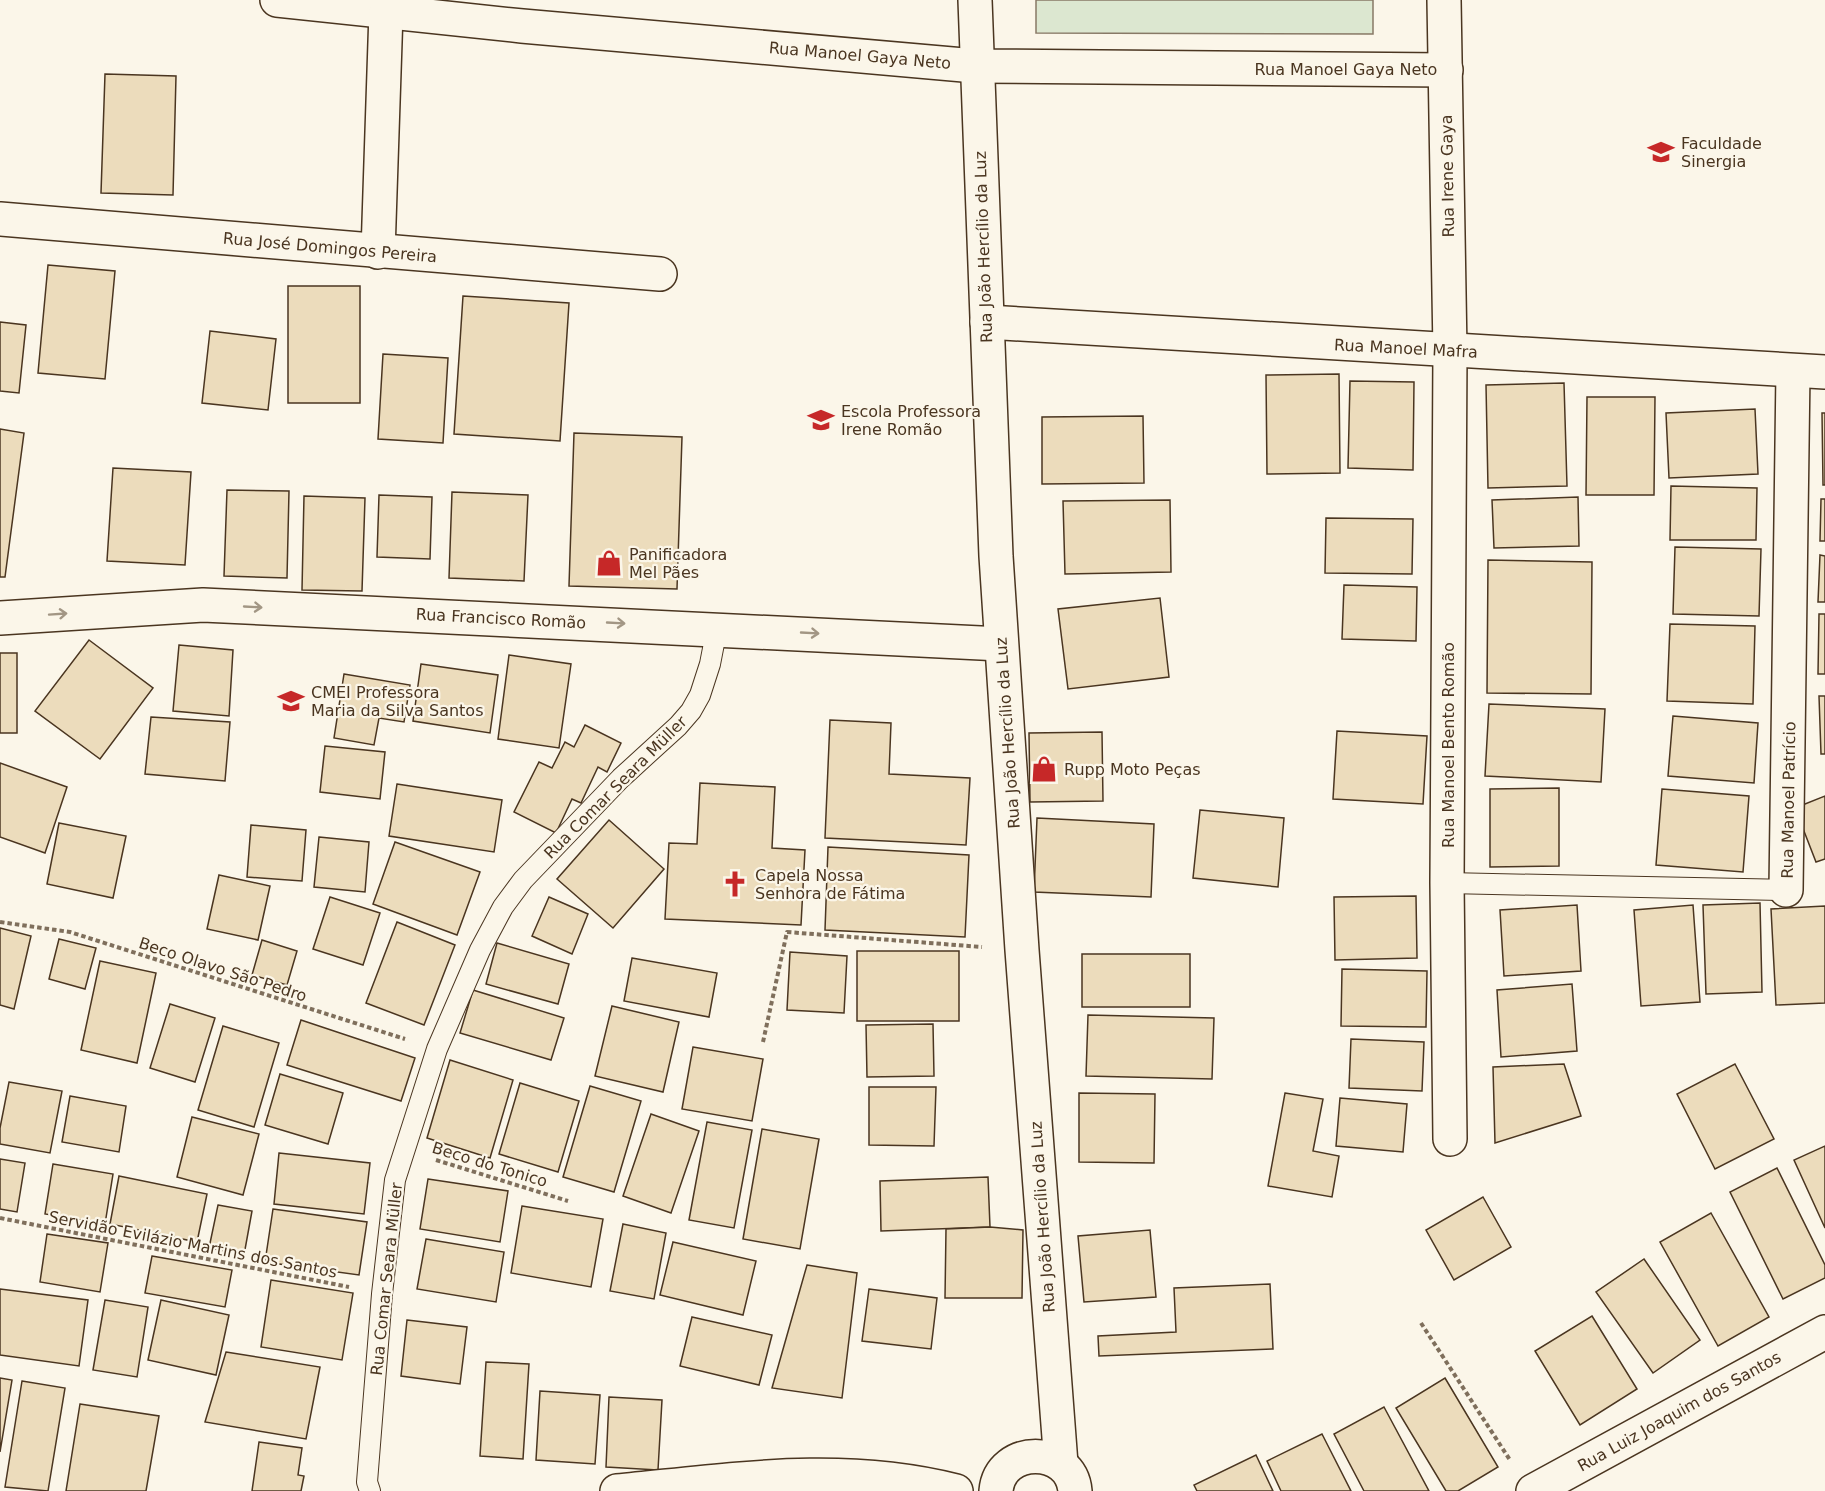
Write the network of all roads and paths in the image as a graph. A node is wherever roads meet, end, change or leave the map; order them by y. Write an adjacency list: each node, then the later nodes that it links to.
1 (277, 0): 4 (street, Rua Manoel Gaya Neto)
2 (975, 0): 6 (street, Rua João Hercílio da Luz)
3 (1444, 0): 7 (street, Rua Irene Gaya)
4 (386, 12): 5 (street, Rua Manoel Gaya Neto); 9 (street)
5 (523, 13): 6 (street, Rua Manoel Gaya Neto)
6 (975, 66): 7 (street, Rua Manoel Gaya Neto); 11 (street, Rua João Hercílio da Luz)
7 (1446, 70): 12 (street, Rua Irene Gaya)
8 (0, 219): 9 (street, Rua José Domingos Pereira)
9 (378, 252): 10 (street, Rua José Domingos Pereira)
10 (660, 274)
11 (987, 322): 12 (street, Rua Manoel Mafra); 16 (street, Rua João Hercílio da Luz)
12 (1450, 351): 13 (street, Rua Manoel Mafra); 17 (street, Rua Manoel Bento Romão)
13 (1809, 371): 18 (street, Rua Manoel Patrício)
14 (0, 618): 15 (street, Rua Francisco Romão, one-way to 15)
15 (717, 628): 16 (street, Rua Francisco Romão, one-way to 16); 22 (lane, Rua Comar Seara Müller)
16 (1001, 644): 20 (street, Rua João Hercílio da Luz)
17 (1447, 883): 18 (lane, Rua Manoel Patrício); 23 (street, Rua Manoel Bento Romão)
18 (1786, 890)
19 (0, 922): 22 (path, Beco Olavo São Pedro)
20 (1022, 950): 21 (path); 31 (street, Rua João Hercílio da Luz)
21 (763, 1042)
22 (437, 1049): 24 (lane, Rua Comar Seara Müller)
23 (1450, 1139)
24 (404, 1150): 25 (path, Beco do Tonico); 27 (lane, Rua Comar Seara Müller)
25 (568, 1201)
26 (0, 1218): 27 (path, Servidão Evilázio Martins dos Santos)
27 (382, 1294): 32 (lane, Rua Comar Seara Müller)
28 (1421, 1323): 30 (path)
29 (1825, 1332): 36 (street, Rua Luiz Joaquim dos Santos)
30 (1511, 1461)
31 (1068, 1478): 35 (street)
32 (370, 1491)
33 (617, 1491): 34 (street)
34 (956, 1491)
35 (996, 1491)
36 (1533, 1491)

